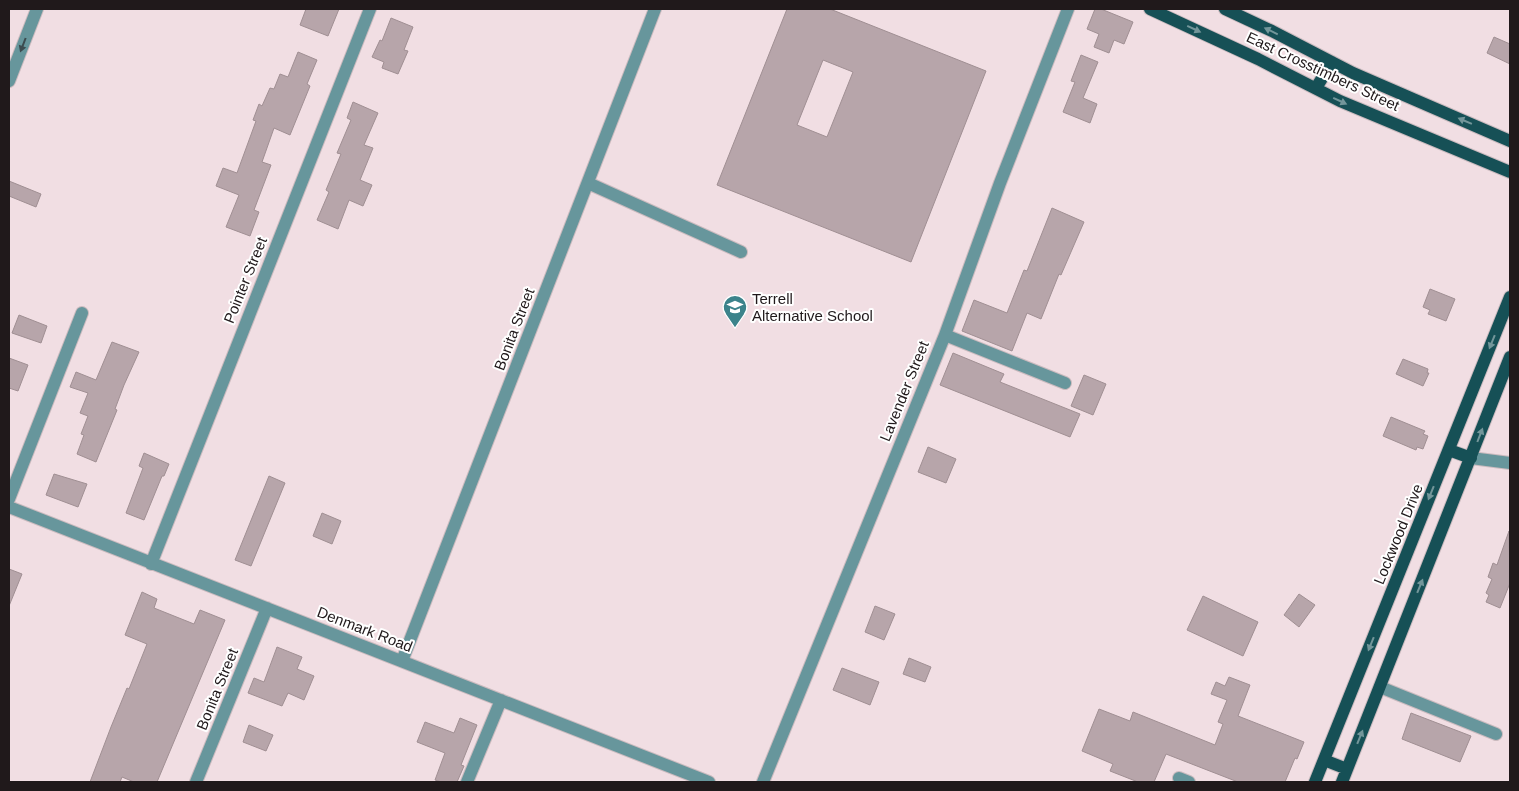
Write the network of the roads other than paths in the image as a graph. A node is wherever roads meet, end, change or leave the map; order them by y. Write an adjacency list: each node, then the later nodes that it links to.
1 (37, 9): 8 (street, one-way to 8)
2 (370, 9): 24 (street, Pointer Street)
3 (655, 9): 12 (street, Bonita Street)
4 (1068, 9): 16 (street, Lavender Street)
5 (1150, 9): 9 (main road, East Crosstimbers Street, one-way to 9)
6 (1224, 9): 7 (main road, East Crosstimbers Street, one-way to 6)
7 (1332, 62): 9 (main road); 10 (main road, East Crosstimbers Street, one-way to 7)
8 (9, 81)
9 (1316, 88): 11 (main road, East Crosstimbers Street, one-way to 11)
10 (1510, 140)
11 (1510, 172)
12 (588, 183): 13 (street); 26 (street, Bonita Street)
13 (741, 252)
14 (1510, 297): 19 (main road, Lockwood Drive, one-way to 19)
15 (82, 313): 22 (street)
16 (945, 335): 18 (street); 35 (street, Lavender Street)
17 (1510, 357): 20 (main road, one-way to 17)
18 (1065, 383)
19 (1449, 450): 20 (main road); 30 (main road, Lockwood Drive, one-way to 30)
20 (1471, 458): 21 (street); 27 (main road, one-way to 20)
21 (1510, 463)
22 (9, 498)
23 (9, 507): 24 (street, Denmark Road)
24 (151, 564): 25 (street, Denmark Road)
25 (267, 608): 26 (street, Denmark Road); 32 (street, Bonita Street)
26 (402, 661): 28 (street, Denmark Road)
27 (1380, 687): 29 (street); 31 (main road, one-way to 27)
28 (501, 700): 33 (street); 34 (street, Denmark Road)
29 (1496, 734)
30 (1324, 760): 31 (main road); 36 (main road, Lockwood Drive)
31 (1347, 769): 37 (main road)
32 (196, 782)
33 (467, 782)
34 (709, 782)
35 (763, 782)
36 (1315, 782)
37 (1342, 782)

